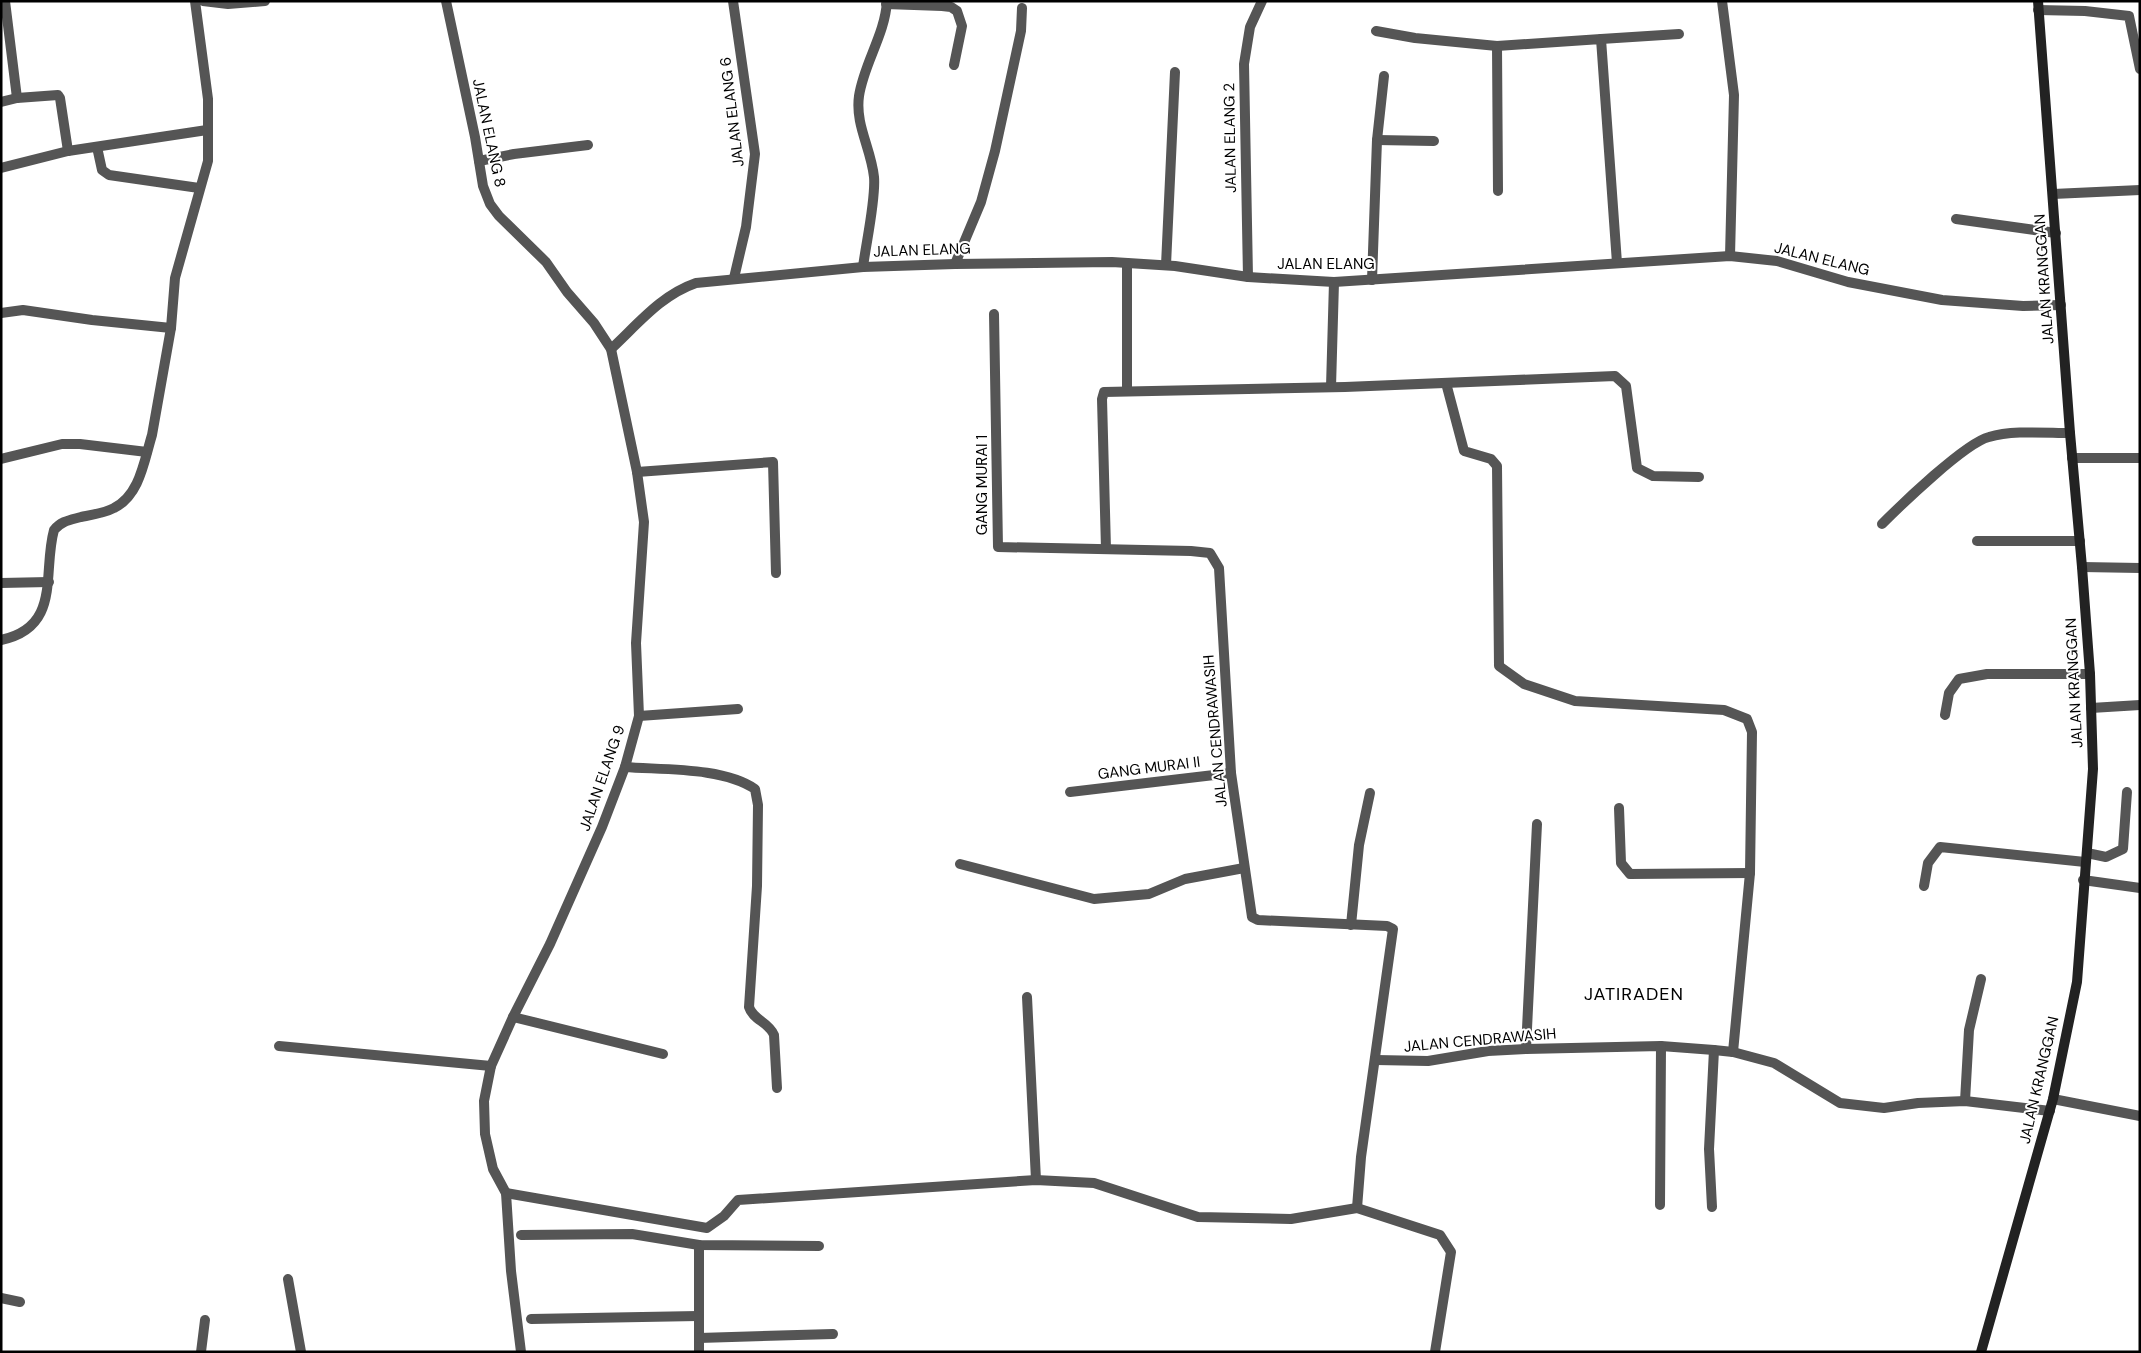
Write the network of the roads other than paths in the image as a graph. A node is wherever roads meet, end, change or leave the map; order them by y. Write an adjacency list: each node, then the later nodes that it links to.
1 (6, 1): 20 (street)
2 (195, 1): 22 (street)
3 (203, 1): 4 (street)
4 (265, 1)
5 (446, 1): 28 (street, JALAN ELANG 8)
6 (733, 1): 42 (street, JALAN ELANG 6)
7 (1262, 1): 43 (street, JALAN ELANG 2)
8 (1722, 1): 36 (street)
9 (887, 2): 16 (street); 41 (street)
10 (2038, 6): 17 (street); 33 (main road, JALAN KRANGGAN)
11 (1022, 8): 39 (street)
12 (1376, 31): 15 (street)
13 (1679, 34): 14 (street)
14 (1601, 39): 15 (street); 38 (street)
15 (1496, 46): 32 (street)
16 (954, 66)
17 (2140, 69)
18 (1175, 72): 40 (street)
19 (1384, 76): 23 (street)
20 (17, 98): 21 (street); 27 (street)
21 (1, 102)
22 (207, 130): 26 (street); 30 (street)
23 (1377, 140): 24 (street); 44 (street)
24 (1434, 140)
25 (588, 145): 28 (street)
26 (97, 147): 27 (street); 30 (street)
27 (68, 151): 29 (street)
28 (479, 161): 50 (street, JALAN ELANG 8)
29 (1, 168)
30 (199, 188): 49 (street)
31 (2140, 190): 33 (street)
32 (1498, 191)
33 (2053, 194): 35 (main road, JALAN KRANGGAN)
34 (1956, 219): 35 (street)
35 (2056, 233): 46 (main road, JALAN KRANGGAN)
36 (1730, 256): 38 (street, JALAN ELANG); 46 (street, JALAN ELANG)
37 (1127, 263): 39 (street, JALAN ELANG); 40 (street, JALAN ELANG); 53 (street)
38 (1617, 263): 44 (street, JALAN ELANG)
39 (955, 264): 41 (street, JALAN ELANG)
40 (1166, 265): 43 (street, JALAN ELANG)
41 (863, 268): 42 (street, JALAN ELANG)
42 (734, 278): 50 (street, JALAN ELANG)
43 (1248, 278): 45 (street, JALAN ELANG)
44 (1372, 280): 45 (street, JALAN ELANG)
45 (1334, 282): 52 (street)
46 (2061, 305): 54 (main road, JALAN KRANGGAN)
47 (1, 313): 49 (street)
48 (994, 314): 64 (street, GANG MURAI 1)
49 (171, 328): 55 (street)
50 (611, 349): 59 (street, JALAN ELANG 9)
51 (1446, 383): 52 (street); 60 (street); 87 (street)
52 (1330, 387): 53 (street)
53 (1127, 391): 64 (street)
54 (2070, 433): 57 (main road, JALAN KRANGGAN); 61 (street)
55 (147, 452): 56 (street); 68 (street)
56 (1, 458)
57 (2072, 458): 58 (street); 63 (main road, JALAN KRANGGAN)
58 (2140, 458)
59 (637, 472): 67 (street); 76 (street, JALAN ELANG 9)
60 (1699, 477)
61 (1882, 524)
62 (1977, 541): 63 (street)
63 (2080, 541): 65 (main road, JALAN KRANGGAN)
64 (1106, 549): 78 (street, JALAN CENDRAWASIH)
65 (2082, 567): 66 (street); 71 (main road, JALAN KRANGGAN)
66 (2140, 568)
67 (776, 573)
68 (49, 582): 69 (street); 70 (street)
69 (1, 583)
70 (1, 640)
71 (2090, 674): 73 (main road, JALAN KRANGGAN); 75 (street)
72 (2140, 705): 73 (street)
73 (2091, 708): 84 (main road, JALAN KRANGGAN)
74 (738, 709): 76 (street)
75 (1944, 715)
76 (639, 716): 77 (street, JALAN ELANG 9)
77 (624, 767): 94 (street, JALAN ELANG 9); 103 (street)
78 (1230, 773): 79 (street, GANG MURAI II); 86 (street, JALAN CENDRAWASIH)
79 (1070, 792)
80 (2127, 792): 84 (street)
81 (1370, 793): 91 (street)
82 (1619, 808): 87 (street)
83 (1537, 824): 97 (street)
84 (2086, 858): 88 (main road, JALAN KRANGGAN); 89 (street)
85 (960, 864): 86 (street)
86 (1244, 868): 91 (street, JALAN CENDRAWASIH)
87 (1750, 873): 99 (street)
88 (2083, 880): 90 (street); 104 (main road, JALAN KRANGGAN)
89 (1924, 886)
90 (2140, 888)
91 (1351, 925): 101 (street, JALAN CENDRAWASIH)
92 (1981, 979): 105 (street)
93 (1026, 997): 108 (street)
94 (513, 1017): 100 (street); 102 (street, JALAN ELANG 9)
95 (279, 1046): 102 (street)
96 (1661, 1046): 97 (street, JALAN CENDRAWASIH); 98 (street, JALAN CENDRAWASIH); 110 (street)
97 (1526, 1049): 101 (street, JALAN CENDRAWASIH)
98 (1714, 1050): 99 (street, JALAN CENDRAWASIH); 111 (street)
99 (1733, 1052): 105 (street, JALAN CENDRAWASIH)
100 (663, 1054)
101 (1376, 1060): 112 (street)
102 (492, 1066): 109 (street, JALAN ELANG 9)
103 (777, 1088)
104 (2053, 1099): 106 (main road, JALAN KRANGGAN); 107 (street)
105 (1965, 1101): 106 (street, JALAN CENDRAWASIH)
106 (2050, 1111): 129 (main road, JALAN KRANGGAN)
107 (2140, 1116)
108 (1036, 1180): 109 (street); 112 (street)
109 (506, 1193): 126 (street)
110 (1660, 1205)
111 (1712, 1207)
112 (1357, 1208): 128 (street)
113 (521, 1235): 114 (street)
114 (699, 1245): 115 (street); 119 (street)
115 (819, 1246)
116 (288, 1279): 125 (street)
117 (1, 1298): 118 (street)
118 (20, 1302)
119 (698, 1316): 120 (street); 123 (street)
120 (532, 1319)
121 (205, 1320): 124 (street)
122 (833, 1334): 123 (street)
123 (699, 1338): 127 (street)
124 (201, 1352)
125 (301, 1352)
126 (521, 1352)
127 (699, 1352)
128 (1436, 1352)
129 (1981, 1352)

